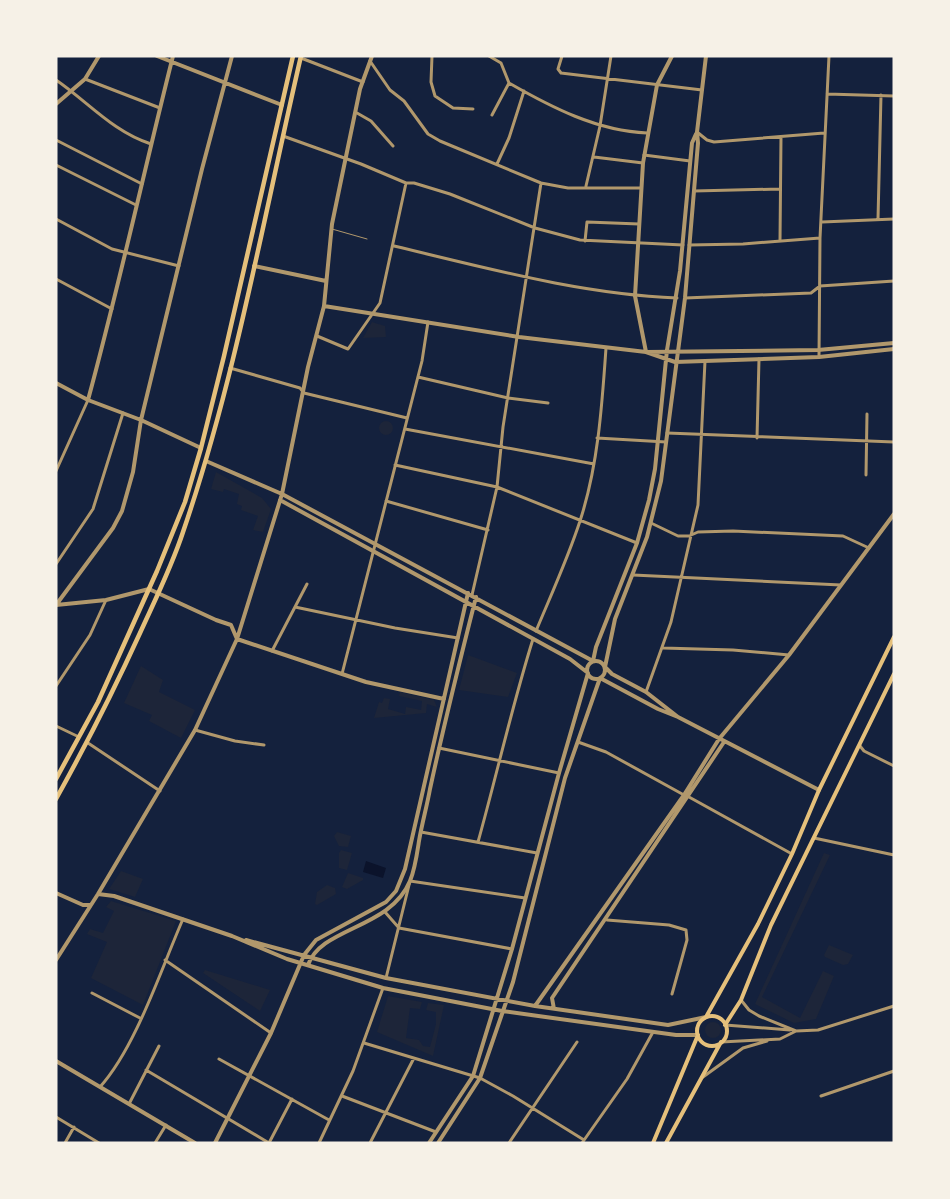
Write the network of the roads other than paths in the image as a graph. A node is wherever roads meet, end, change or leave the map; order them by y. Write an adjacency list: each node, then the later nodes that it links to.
1 (99, 56): 18 (street)
2 (157, 56): 16 (street)
3 (173, 56): 16 (street)
4 (232, 56): 21 (street)
5 (293, 56): 31 (main road)
6 (372, 56): 15 (street)
7 (432, 56): 33 (street)
8 (490, 56): 22 (street)
9 (562, 56): 17 (street)
10 (611, 56): 17 (street)
11 (672, 56): 23 (street)
12 (706, 56): 24 (street)
13 (829, 56): 27 (street)
14 (301, 57): 20 (street); 40 (main road)
15 (370, 61): 20 (street); 50 (street)
16 (172, 63): 21 (street); 32 (street)
17 (608, 77): 23 (street); 36 (street)
18 (85, 79): 26 (street); 32 (street)
19 (56, 80): 26 (street)
20 (363, 82): 34 (street)
21 (227, 83): 31 (street); 76 (street)
22 (509, 84): 25 (street); 35 (street)
23 (657, 85): 24 (street); 38 (street)
24 (702, 90): 37 (street)
25 (524, 91): 36 (street); 50 (street)
26 (70, 92): 30 (street); 43 (street)
27 (827, 94): 28 (street); 39 (street)
28 (881, 95): 29 (street); 60 (street)
29 (894, 96)
30 (56, 104)
31 (282, 105): 124 (main road)
32 (160, 108): 43 (street)
33 (473, 109)
34 (357, 113): 44 (street); 47 (street)
35 (492, 115)
36 (600, 126): 38 (street); 46 (street)
37 (697, 132): 41 (street); 48 (street); 58 (street)
38 (647, 133): 45 (street)
39 (824, 134): 41 (street); 63 (street)
40 (283, 136): 47 (street); 77 (main road)
41 (781, 137): 57 (street)
42 (56, 140): 54 (street)
43 (151, 144): 54 (street)
44 (393, 146)
45 (644, 155): 48 (street); 49 (street)
46 (594, 157): 49 (street); 55 (street)
47 (347, 160): 52 (street); 65 (street)
48 (690, 161): 72 (street)
49 (643, 163): 56 (street)
50 (497, 164): 53 (street)
51 (56, 165): 59 (street)
52 (406, 183): 66 (street); 74 (street)
53 (542, 183): 55 (street); 66 (street)
54 (143, 184): 59 (street)
55 (586, 186): 56 (street)
56 (641, 188): 64 (street)
57 (780, 189): 58 (street); 70 (street)
58 (694, 192): 73 (street)
59 (136, 205): 75 (street)
60 (878, 219): 61 (street); 63 (street)
61 (894, 219)
62 (56, 220): 75 (street)
63 (822, 222): 67 (street)
64 (639, 224): 69 (street); 71 (street)
65 (332, 228): 68 (lane); 80 (street)
66 (535, 228): 69 (street); 78 (street)
67 (820, 238): 70 (street); 82 (street)
68 (367, 239)
69 (585, 241): 71 (street)
70 (780, 241): 73 (street)
71 (637, 243): 72 (street); 83 (street)
72 (683, 245): 84 (street)
73 (688, 245): 85 (street)
74 (394, 246): 78 (street); 88 (street)
75 (127, 253): 76 (street); 87 (street)
76 (180, 266): 114 (street)
77 (254, 266): 80 (street); 104 (main road)
78 (528, 277): 83 (street); 91 (street)
79 (57, 279): 87 (street)
80 (326, 280): 86 (street)
81 (894, 281): 82 (street)
82 (820, 286): 85 (street); 96 (street)
83 (635, 296): 84 (street); 98 (street)
84 (677, 298): 95 (street)
85 (684, 298): 97 (street)
86 (324, 306): 88 (street); 90 (street)
87 (113, 310): 109 (street)
88 (371, 314): 89 (street); 90 (street)
89 (428, 322): 91 (street); 105 (street)
90 (317, 336): 107 (street)
91 (519, 337): 93 (street); 108 (street)
92 (894, 343): 96 (street)
93 (606, 348): 98 (street); 118 (street)
94 (894, 349): 99 (street)
95 (667, 350): 97 (street); 98 (street); 101 (street)
96 (818, 350): 97 (street); 99 (street)
97 (676, 351): 103 (street)
98 (646, 352): 101 (street)
99 (819, 357): 100 (street)
100 (759, 359): 102 (street); 119 (street)
101 (667, 360): 103 (street); 121 (street)
102 (705, 361): 103 (street); 117 (street)
103 (675, 362): 116 (street)
104 (230, 368): 107 (street); 126 (main road)
105 (418, 377): 108 (street); 113 (street)
106 (57, 385): 109 (street)
107 (304, 393): 113 (street); 132 (street)
108 (508, 398): 110 (street); 125 (street)
109 (88, 400): 111 (street); 129 (street)
110 (548, 403)
111 (123, 413): 114 (street); 144 (street)
112 (867, 414): 120 (street)
113 (407, 418): 115 (street)
114 (141, 420): 124 (street); 154 (street)
115 (405, 429): 125 (street); 127 (street)
116 (666, 433): 117 (street); 122 (street)
117 (701, 435): 119 (street); 139 (street)
118 (598, 438): 121 (street); 128 (street)
119 (757, 438): 120 (street)
120 (867, 441): 123 (street); 130 (street)
121 (658, 442): 122 (street); 140 (street)
122 (666, 442): 137 (street)
123 (894, 442)
124 (201, 448): 149 (main road)
125 (501, 448): 128 (street); 131 (street)
126 (206, 460): 132 (street); 150 (main road)
127 (395, 464): 131 (street); 134 (street)
128 (594, 464): 136 (street)
129 (56, 472)
130 (866, 475)
131 (497, 487): 136 (street); 138 (street)
132 (282, 494): 133 (street); 141 (street)
133 (280, 500): 143 (street); 161 (street)
134 (386, 501): 138 (street); 141 (street)
135 (894, 514): 142 (street)
136 (580, 522): 140 (street); 158 (street)
137 (651, 524): 139 (street); 145 (street)
138 (488, 530): 151 (street)
139 (690, 536): 142 (street); 146 (street)
140 (637, 543): 166 (street)
141 (374, 545): 143 (street); 151 (street)
142 (869, 548): 148 (street)
143 (373, 552): 153 (street); 157 (street)
144 (56, 564)
145 (633, 575): 146 (street); 167 (street)
146 (680, 577): 148 (street); 163 (street)
147 (307, 584): 155 (street)
148 (841, 585): 165 (street)
149 (149, 588): 150 (street); 152 (street); 178 (main road)
150 (159, 592): 161 (street); 182 (main road)
151 (472, 595): 153 (street); 156 (street); 158 (street)
152 (106, 600): 154 (street); 172 (street)
153 (466, 603): 156 (street); 160 (street)
154 (56, 605)
155 (295, 607): 157 (street); 164 (street)
156 (474, 607): 162 (street); 185 (street)
157 (357, 620): 160 (street); 169 (street)
158 (536, 631): 166 (street)
159 (894, 637): 190 (main road)
160 (458, 638): 174 (street)
161 (237, 639): 164 (street); 177 (street)
162 (532, 639): 168 (street); 186 (street)
163 (663, 648): 165 (street); 173 (street)
164 (272, 651): 169 (street)
165 (789, 656): 179 (street)
166 (593, 661): 167 (street); 168 (street)
167 (605, 667): 171 (street); 173 (street)
168 (588, 673): 171 (street); 188 (street)
169 (342, 674): 174 (street)
170 (894, 674): 184 (main road)
171 (600, 678): 175 (street); 180 (street)
172 (56, 686)
173 (646, 692): 175 (street)
174 (444, 699): 211 (street)
175 (678, 717): 179 (street)
176 (56, 726): 178 (street)
177 (195, 730): 183 (street); 191 (street)
178 (80, 738): 189 (main road)
179 (719, 739): 181 (street); 192 (street)
180 (576, 742): 192 (street); 222 (street)
181 (724, 742): 190 (street); 192 (street)
182 (88, 743): 191 (street); 193 (main road)
183 (264, 744)
184 (860, 746): 187 (street); 195 (main road)
185 (439, 748): 186 (street); 194 (street)
186 (501, 762): 188 (street); 196 (street)
187 (894, 766)
188 (559, 773): 197 (street)
189 (56, 780)
190 (819, 790): 198 (main road)
191 (160, 791): 202 (street)
192 (686, 796): 198 (street); 207 (street); 224 (street)
193 (56, 799)
194 (421, 832): 196 (street); 200 (street)
195 (814, 838): 199 (street); 223 (main road)
196 (478, 842): 197 (street)
197 (537, 853): 203 (street)
198 (792, 854): 229 (main road)
199 (894, 856)
200 (410, 881): 203 (street); 205 (street); 208 (street)
201 (56, 893): 204 (street)
202 (98, 894): 204 (street); 206 (street)
203 (525, 898): 210 (street)
204 (91, 905): 213 (street)
205 (385, 912): 208 (street); 212 (street)
206 (183, 919): 209 (street); 214 (street)
207 (607, 920): 220 (street); 227 (street)
208 (399, 928): 210 (street); 217 (street)
209 (232, 936): 211 (street); 215 (street)
210 (512, 949): 221 (street)
211 (304, 955): 212 (street); 215 (street)
212 (311, 957): 216 (street); 217 (street)
213 (56, 960)
214 (165, 960): 230 (street); 234 (street)
215 (302, 964): 216 (street); 234 (street)
216 (308, 965): 218 (street)
217 (386, 978): 221 (street)
218 (383, 988): 226 (street); 239 (street)
219 (92, 993): 230 (street)
220 (672, 994)
221 (497, 998): 222 (street); 226 (street)
222 (506, 1000): 224 (street); 228 (street)
223 (741, 1000): 231 (main road); 232 (street)
224 (535, 1006): 227 (street)
225 (894, 1006): 232 (street)
226 (494, 1008): 228 (street); 247 (street)
227 (554, 1009): 229 (street)
228 (502, 1011): 233 (street); 248 (street)
229 (706, 1017): 231 (main road); 235 (main road)
230 (140, 1018): 250 (street)
231 (725, 1025): 232 (street); 238 (main road)
232 (796, 1031): 236 (street)
233 (653, 1032): 235 (street); 263 (street)
234 (271, 1033): 246 (street)
235 (698, 1035): 238 (main road); 275 (main road)
236 (772, 1039): 238 (street); 249 (street)
237 (577, 1042): 255 (street)
238 (721, 1042): 249 (main road)
239 (364, 1043): 241 (street); 251 (street)
240 (159, 1046): 244 (street)
241 (414, 1058): 247 (street); 256 (street)
242 (219, 1059): 246 (street)
243 (56, 1061): 250 (street)
244 (146, 1070): 254 (street); 258 (street)
245 (894, 1071): 252 (street)
246 (249, 1076): 253 (street); 258 (street)
247 (473, 1076): 248 (street); 262 (street)
248 (480, 1078): 255 (street); 273 (street)
249 (701, 1078): 276 (main road)
250 (100, 1087): 254 (street)
251 (342, 1096): 256 (street); 259 (street)
252 (821, 1096)
253 (292, 1099): 259 (street); 269 (street)
254 (129, 1104): 260 (street)
255 (533, 1108): 263 (street); 274 (street)
256 (384, 1113): 262 (street); 271 (street)
257 (56, 1117): 261 (street)
258 (228, 1119): 268 (street); 269 (street)
259 (329, 1120): 270 (street)
260 (166, 1125): 266 (street); 267 (street)
261 (74, 1127): 264 (street); 265 (street)
262 (436, 1132): 272 (street)
263 (583, 1142)
264 (65, 1143)
265 (99, 1143)
266 (155, 1143)
267 (195, 1143)
268 (215, 1143)
269 (269, 1143)
270 (319, 1143)
271 (370, 1143)
272 (429, 1143)
273 (438, 1143)
274 (509, 1143)
275 (653, 1143)
276 (666, 1143)

